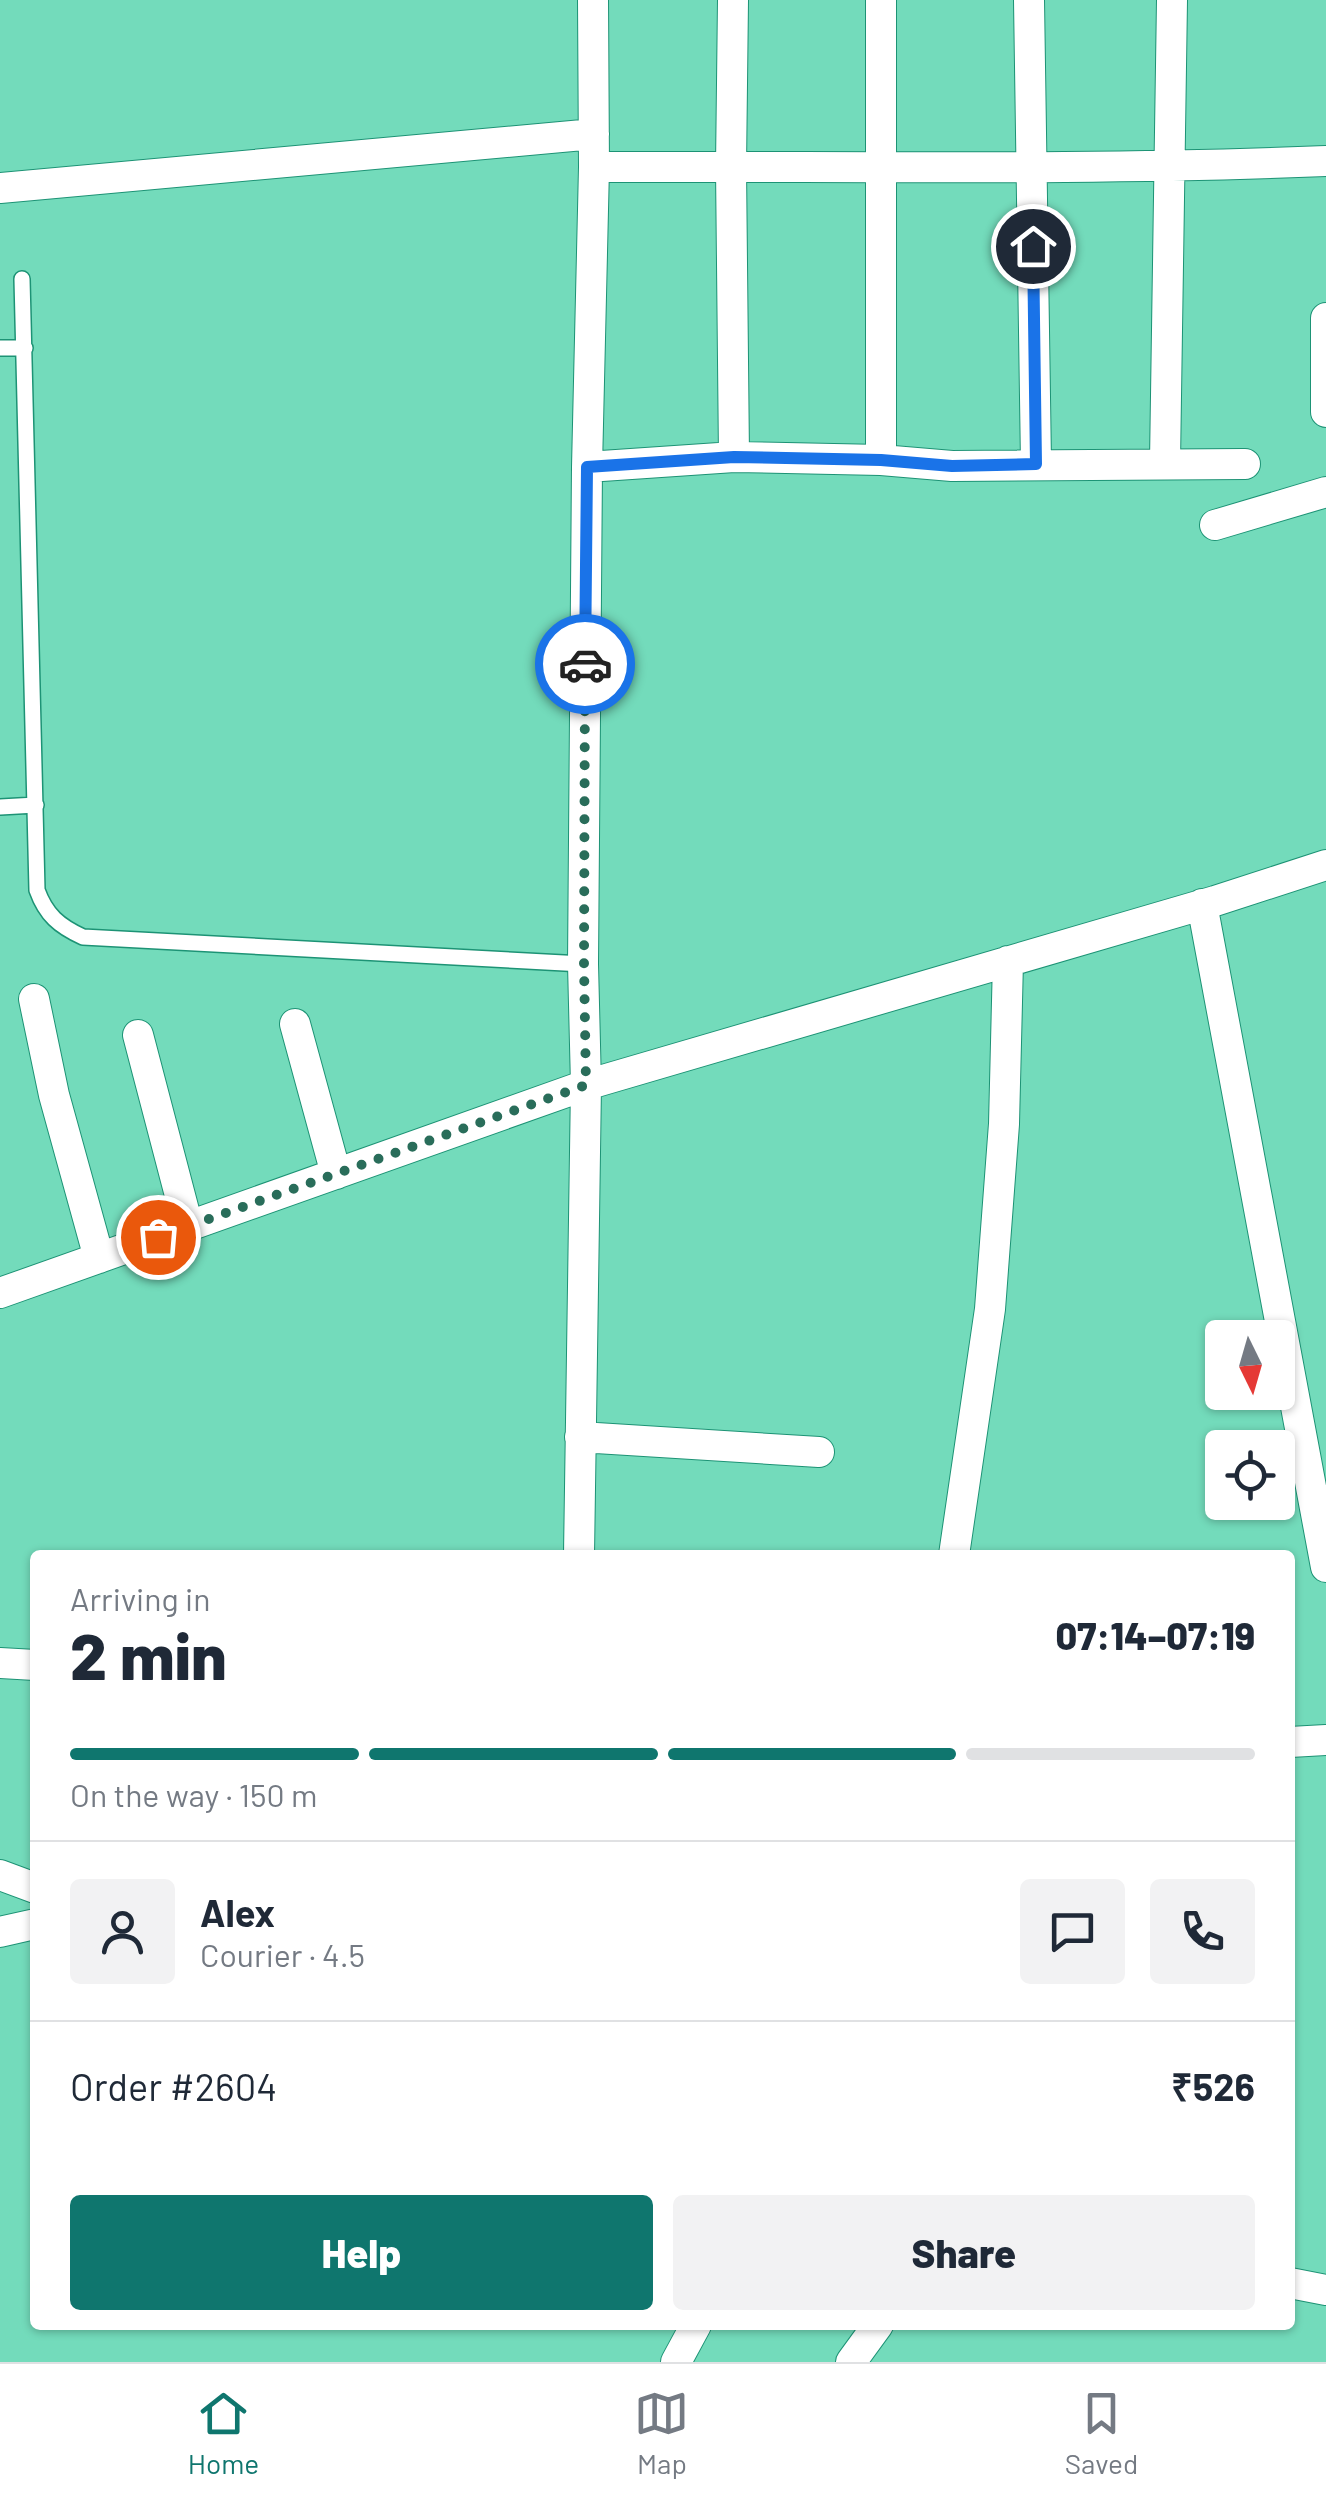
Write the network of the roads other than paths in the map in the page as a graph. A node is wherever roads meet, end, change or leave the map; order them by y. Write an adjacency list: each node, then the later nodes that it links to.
1 (592, 0): 6 (street)
2 (733, 0): 8 (street)
3 (881, 0): 9 (street)
4 (1029, 0): 10 (street)
5 (1172, 0): 11 (street)
6 (594, 134): 12 (street); 13 (street)
7 (1326, 162): 11 (street)
8 (731, 166): 9 (street); 12 (street); 19 (street)
9 (883, 166): 10 (street); 20 (street)
10 (1032, 167): 11 (street); 22 (street)
11 (1171, 167): 21 (street)
12 (594, 168): 24 (street)
13 (0, 188)
14 (22, 279): 17 (lane)
15 (1326, 318): 18 (street)
16 (0, 348): 17 (lane)
17 (25, 348): 27 (lane)
18 (1326, 412)
19 (734, 457): 20 (street); 24 (street)
20 (881, 460): 22 (street)
21 (1165, 462): 22 (street); 23 (street)
22 (1036, 464)
23 (1245, 464)
24 (587, 467): 32 (street)
25 (1326, 492): 26 (street)
26 (1215, 524)
27 (36, 805): 28 (lane); 32 (lane)
28 (0, 807)
29 (1326, 865): 30 (street)
30 (1202, 904): 31 (street); 45 (street)
31 (1008, 961): 36 (street); 44 (street)
32 (584, 964): 36 (street)
33 (34, 999): 39 (street)
34 (296, 1024): 37 (street)
35 (138, 1036): 38 (street)
36 (586, 1085): 37 (street); 41 (street)
37 (336, 1174): 38 (street)
38 (188, 1226): 39 (street)
39 (99, 1258): 40 (street)
40 (0, 1293)
41 (580, 1437): 42 (street); 43 (street)
42 (819, 1452)
43 (579, 1550)
44 (955, 1550)
45 (1326, 1567)
46 (0, 1663): 47 (street)
47 (30, 1664)
48 (1326, 1740): 49 (street)
49 (1295, 1742)
50 (0, 1875): 51 (street)
51 (30, 1886)
52 (30, 1925): 53 (street)
53 (0, 1932)
54 (1295, 2284): 55 (street)
55 (1326, 2290)
56 (693, 2330): 58 (street)
57 (874, 2330): 59 (street)
58 (676, 2362)
59 (852, 2362)

